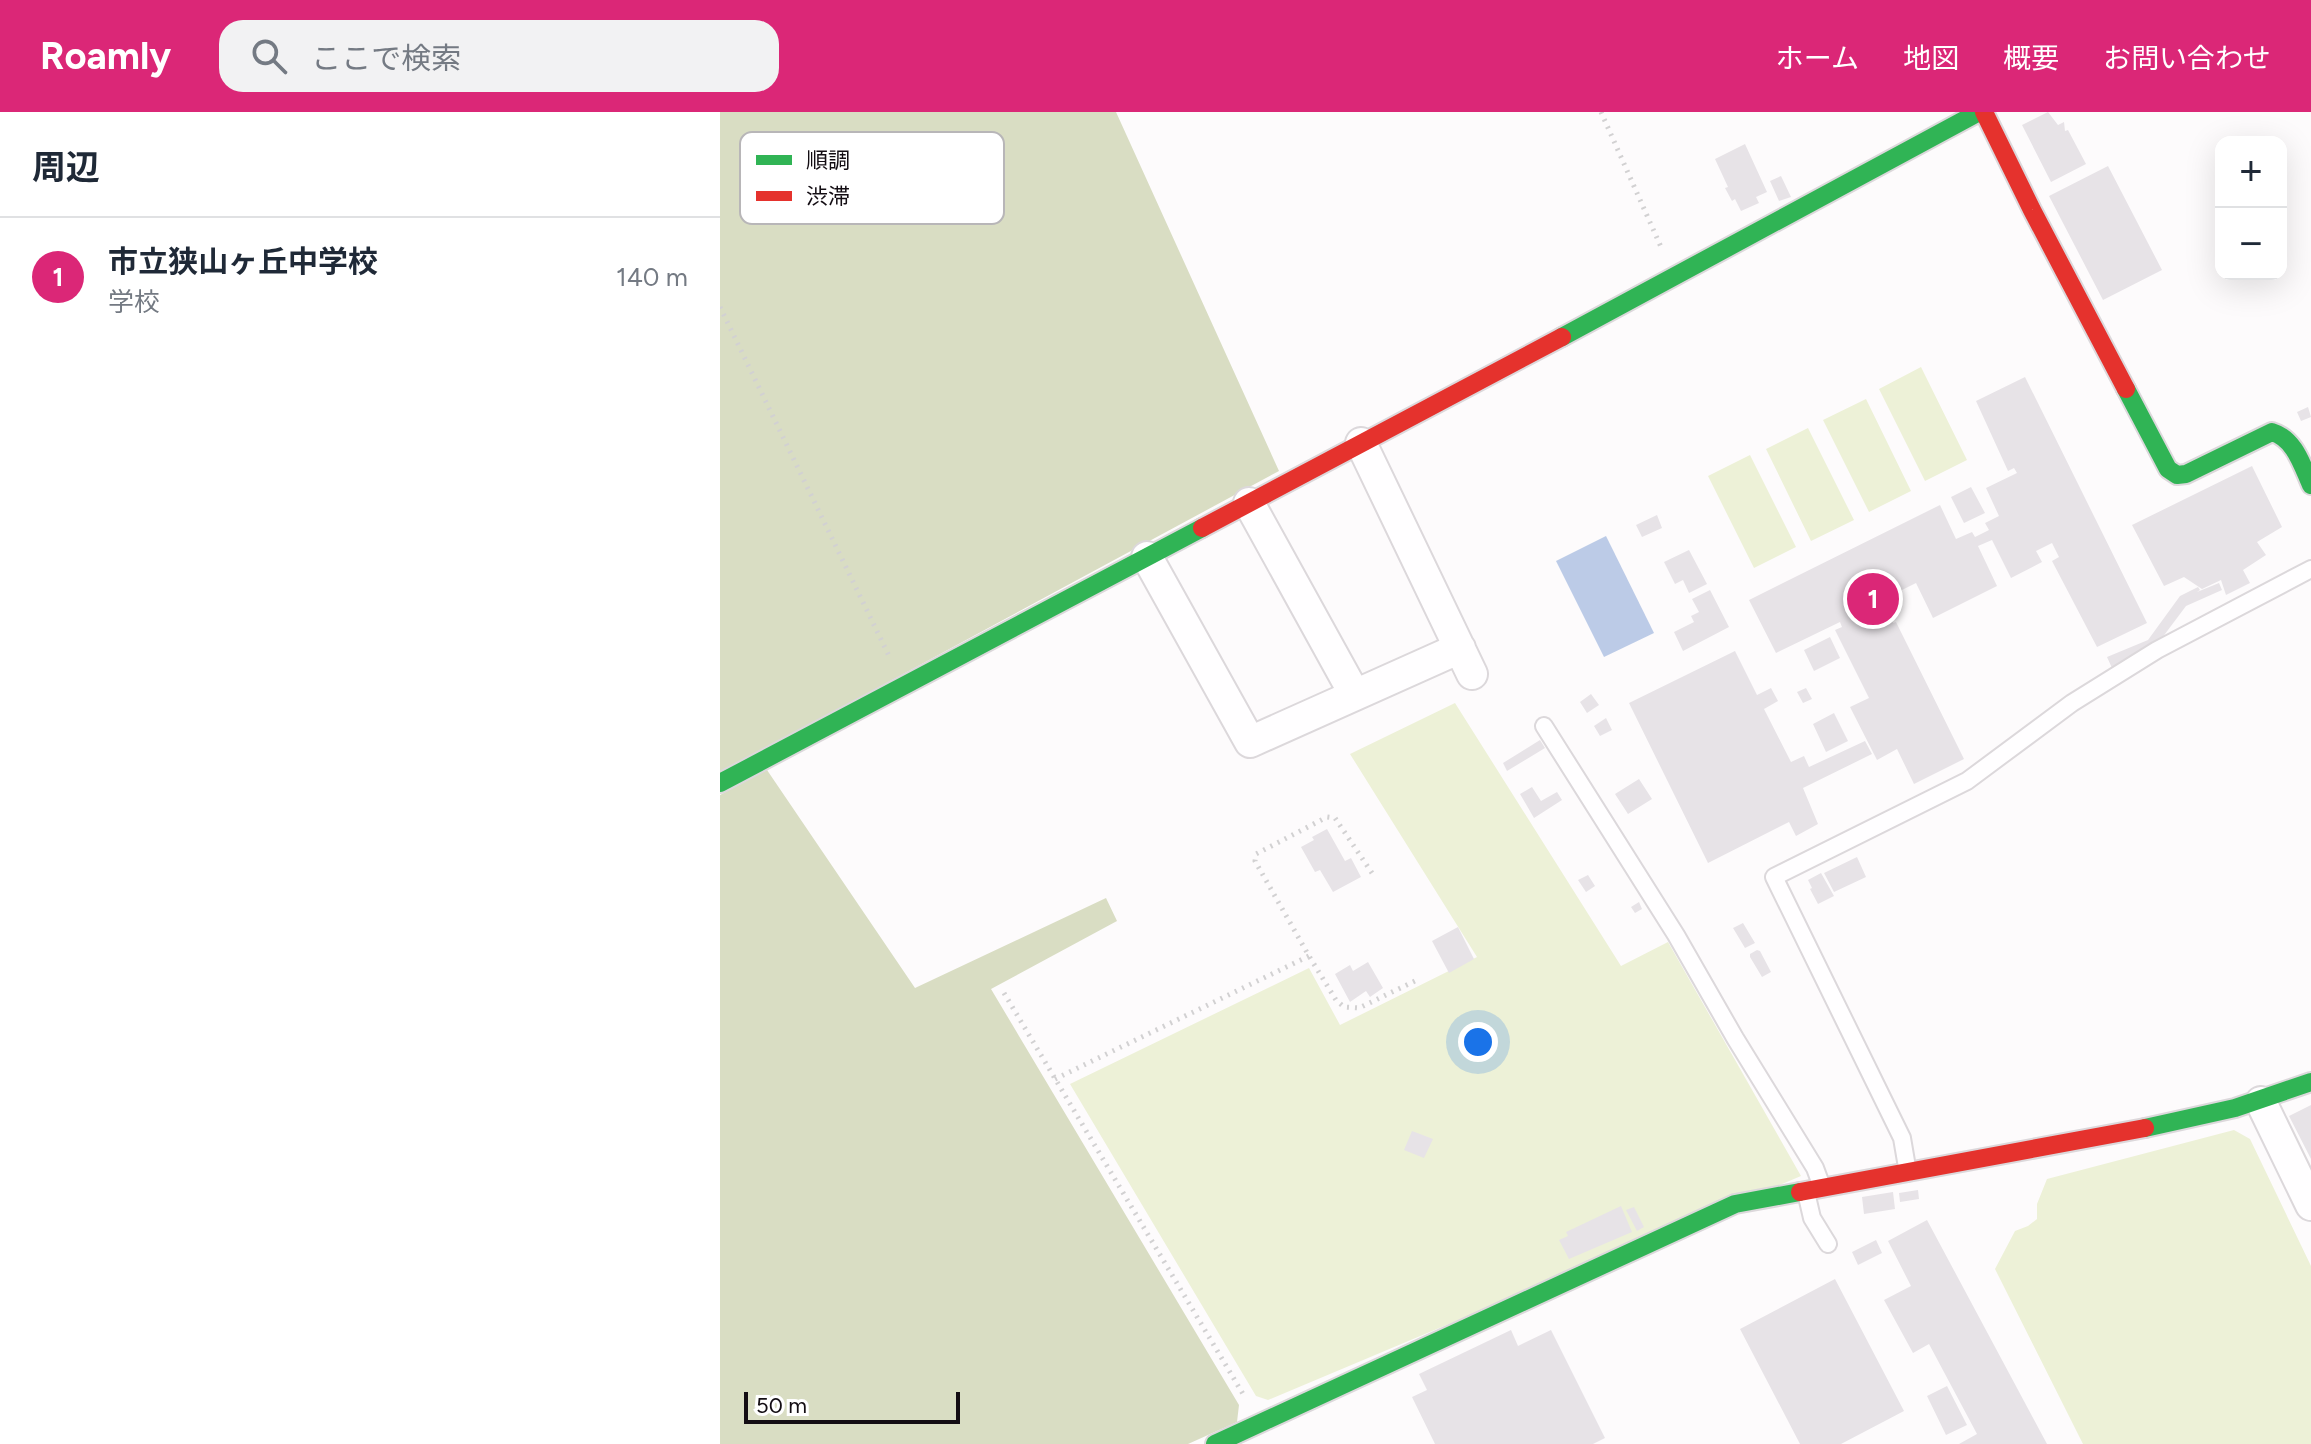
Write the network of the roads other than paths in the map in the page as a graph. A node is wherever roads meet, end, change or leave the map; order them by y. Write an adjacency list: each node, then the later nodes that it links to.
1 (1982, 112): 2 (street); 3 (street)
2 (1361, 443): 4 (street); 7 (street)
3 (2311, 485)
4 (1249, 503): 5 (street); 7 (street)
5 (1147, 557): 7 (street); 9 (street)
6 (2311, 569): 12 (lane)
7 (1355, 695)
8 (1544, 726): 13 (lane)
9 (720, 783)
10 (2311, 1082): 11 (street)
11 (2261, 1102): 12 (street); 14 (street)
12 (1908, 1173): 13 (street)
13 (1814, 1189): 15 (lane); 16 (street)
14 (2311, 1205)
15 (1828, 1244)
16 (1215, 1444)

